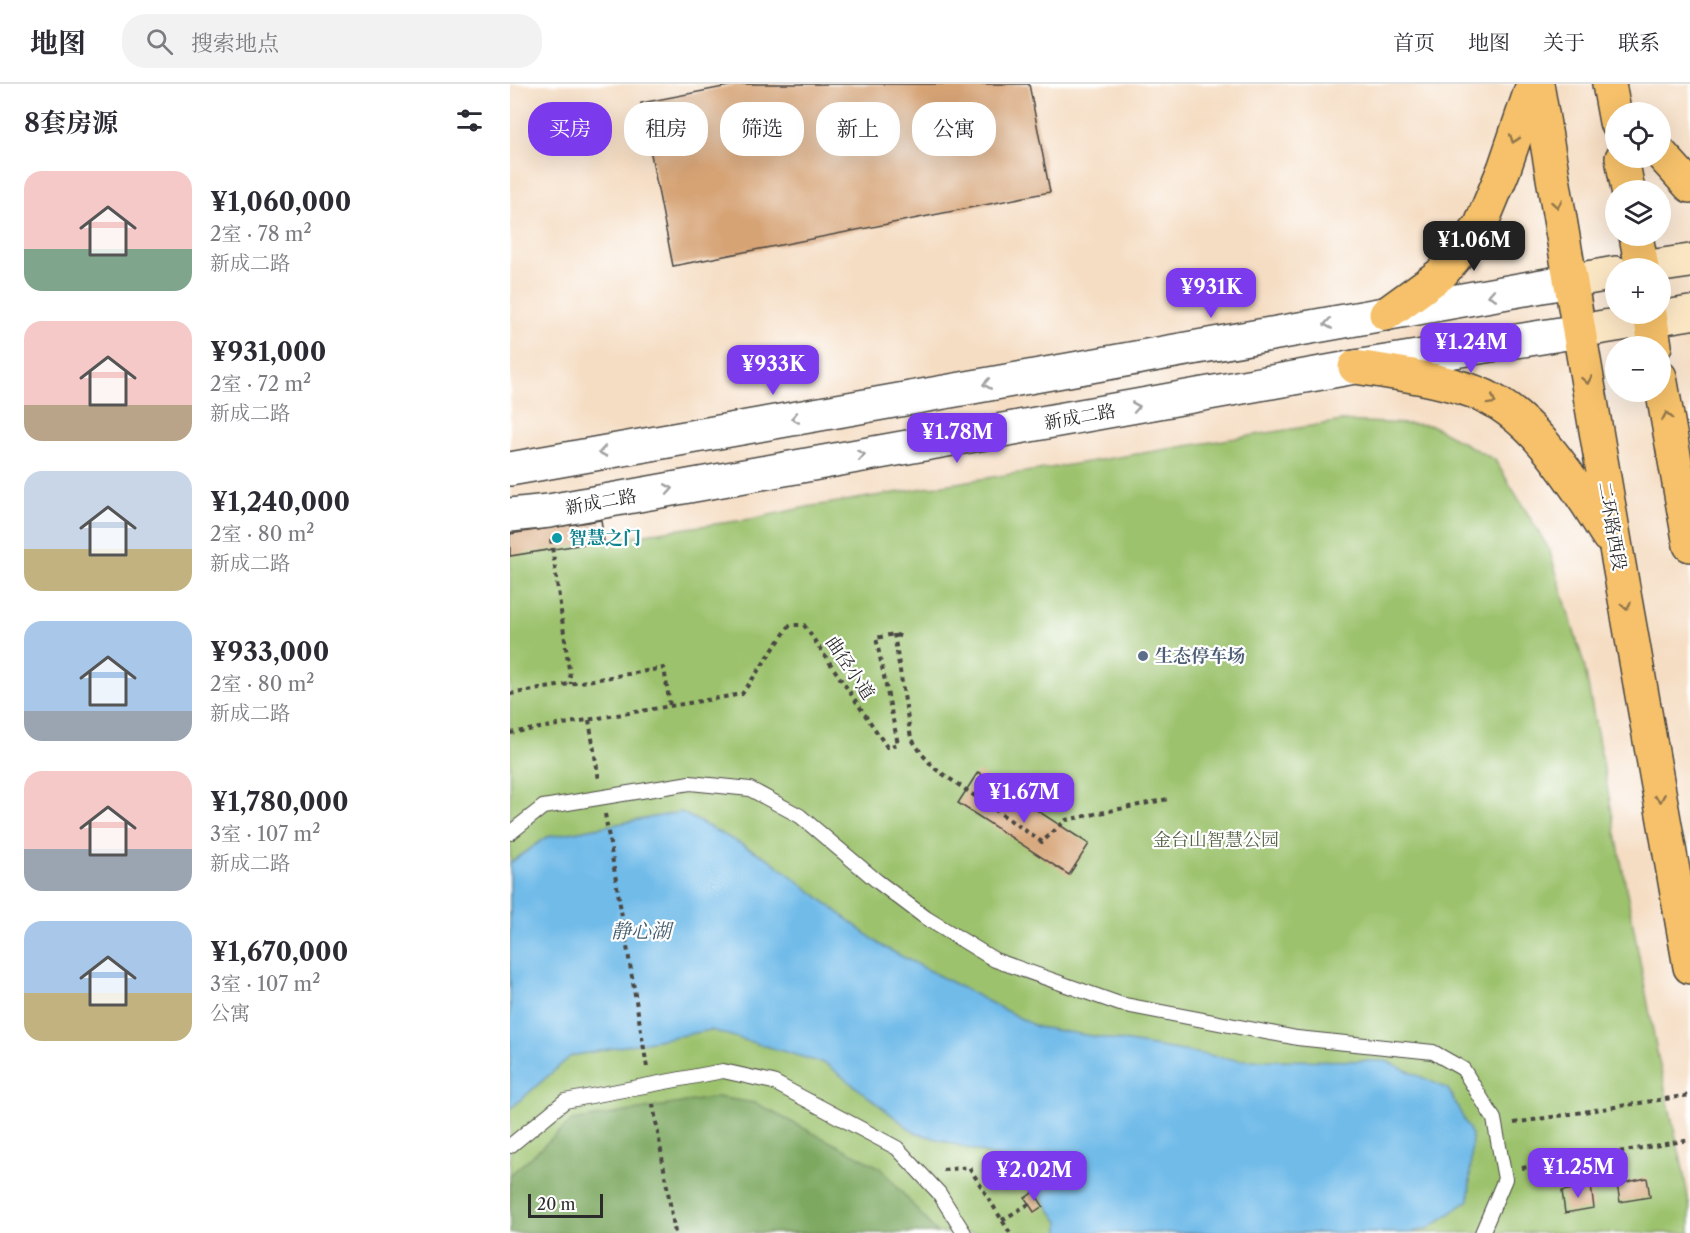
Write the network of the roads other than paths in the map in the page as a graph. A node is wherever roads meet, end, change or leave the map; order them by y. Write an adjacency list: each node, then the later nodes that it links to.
1 (1535, 84): 11 (main road, 二环路西段, one-way to 11); 13 (main road, one-way to 13)
2 (1609, 84): 4 (main road)
3 (1615, 84): 5 (main road)
4 (1612, 102)
5 (1627, 102)
6 (1671, 165): 7 (main road)
7 (1690, 186)
8 (1690, 261): 9 (main road)
9 (1671, 264)
10 (1605, 275): 11 (main road)
11 (1570, 281): 13 (street, one-way to 13); 15 (main road, 二环路西段)
12 (1690, 313): 14 (main road)
13 (1386, 314): 18 (street, one-way to 18)
14 (1652, 326): 15 (main road)
15 (1579, 331): 16 (street, 新成二路); 22 (main road, 二环路西段, one-way to 22)
16 (1355, 367): 20 (street, 新成二路, one-way to 16); 22 (main road, one-way to 22)
17 (1666, 402): 19 (main road, one-way to 17)
18 (510, 469)
19 (1686, 482): 21 (main road)
20 (510, 515)
21 (1690, 545)
22 (1616, 548): 24 (main road, 二环路西段, one-way to 24)
23 (510, 833): 27 (lane)
24 (1690, 967)
25 (510, 1146): 26 (lane)
26 (964, 1233)
27 (1482, 1233)

